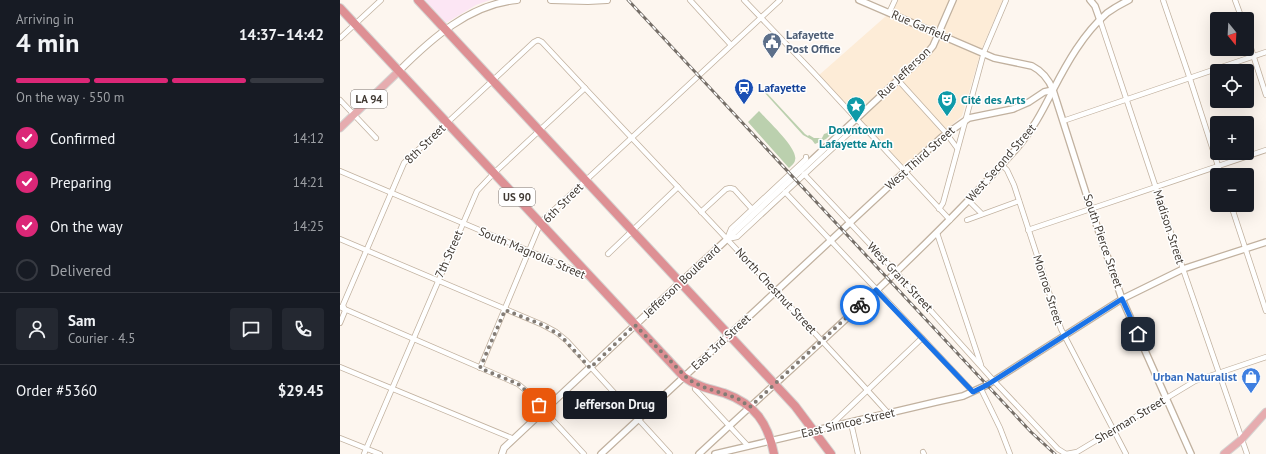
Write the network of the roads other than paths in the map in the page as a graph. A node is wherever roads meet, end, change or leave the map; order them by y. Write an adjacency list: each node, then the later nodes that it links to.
1 (381, 0): 22 (street)
2 (418, 0): 23 (highway)
3 (517, 0): 23 (main road)
4 (551, 0): 5 (main road)
5 (608, 0)
6 (690, 0): 27 (street)
7 (744, 0): 20 (street)
8 (780, 0): 20 (street, 6th Street)
9 (859, 0): 19 (street, Rue Garfield)
10 (894, 0): 19 (street)
11 (953, 0): 24 (street, Rue Jefferson)
12 (1006, 0): 28 (street)
13 (1090, 0): 21 (street, Madison Street)
14 (1129, 0): 21 (street, West Second Street)
15 (1164, 0): 32 (street)
16 (1235, 0): 18 (street)
17 (340, 8): 22 (highway, US 90)
18 (1239, 12)
19 (889, 13): 24 (street, Rue Garfield)
20 (761, 18): 27 (street, 6th Street); 41 (street)
21 (1100, 20): 36 (street, West Second Street); 39 (street, Madison Street)
22 (355, 24): 25 (street); 31 (highway, US 90)
23 (446, 30): 31 (main road); 33 (highway)
24 (938, 34): 28 (street, Rue Garfield); 34 (street, Rue Jefferson)
25 (340, 38)
26 (538, 40): 33 (street, 8th Street); 35 (street, North Chestnut Street)
27 (731, 45): 50 (street, 6th Street)
28 (984, 52): 36 (street, Rue Garfield); 42 (street)
29 (1266, 52): 30 (street)
30 (1254, 56): 32 (street); 37 (street)
31 (399, 71): 40 (main road, LA 94); 44 (highway, US 90)
32 (1190, 79): 39 (street); 55 (street)
33 (493, 80): 44 (street, 8th Street); 47 (highway)
34 (898, 80): 41 (street, Rue Jefferson); 48 (street)
35 (585, 88): 47 (street, 7th Street); 50 (street, North Chestnut Street)
36 (1053, 90): 42 (street, West Third Street); 43 (street, South Pierce Street); 54 (street, West Second Street)
37 (1266, 95)
38 (340, 100): 40 (street)
39 (1127, 100): 43 (street); 62 (street, Madison Street)
40 (354, 114): 45 (main road, LA 94); 49 (street)
41 (857, 119): 46 (street); 83 (street, Jefferson Boulevard)
42 (964, 120): 48 (street, West Third Street); 51 (street)
43 (1063, 121): 69 (street, South Pierce Street)
44 (447, 123): 57 (highway, US 90); 64 (street, 8th Street)
45 (340, 128)
46 (865, 128): 58 (street); 59 (street, Jefferson Boulevard)
47 (539, 130): 57 (street, 7th Street); 60 (highway)
48 (946, 133): 51 (street); 58 (street, West Third Street)
49 (376, 138)
50 (632, 138): 60 (street, 6th Street); 61 (street, North Chestnut Street)
51 (957, 148): 68 (street)
52 (1266, 150): 55 (street)
53 (806, 157): 67 (street, Jefferson Boulevard)
54 (1002, 165): 65 (street, West Second Street); 66 (street, Monroe Street)
55 (1218, 166): 62 (street)
56 (340, 171): 64 (street, South Magnolia Street)
57 (494, 172): 75 (highway, US 90); 77 (street, 7th Street)
58 (904, 172): 68 (street); 76 (street, West Third Street)
59 (804, 174): 63 (street, Jefferson Boulevard); 76 (street, West Grant Street)
60 (586, 180): 75 (street, 6th Street); 80 (highway)
61 (678, 187): 70 (street, North Chestnut Street); 80 (street)
62 (1156, 187): 69 (street); 90 (street, Madison Street)
63 (785, 192): 83 (street, Jefferson Boulevard); 84 (street)
64 (391, 193): 77 (street, South Magnolia Street); 87 (street, 8th Street)
65 (968, 200): 72 (street); 73 (street, West Second Street)
66 (1019, 201): 72 (street); 79 (street, Monroe Street)
67 (752, 209): 70 (street); 83 (street, Jefferson Boulevard)
68 (939, 209): 73 (street)
69 (1091, 209): 79 (street); 97 (street, South Pierce Street)
70 (701, 212): 83 (street, North Chestnut Street)
71 (1233, 212): 86 (street)
72 (982, 214): 74 (street)
73 (950, 220): 81 (street, West Second Street)
74 (967, 220)
75 (541, 222): 88 (street, 6th Street); 92 (highway, US 90)
76 (849, 223): 78 (street, West Third Street); 91 (street, West Grant Street)
77 (463, 224): 88 (street, South Magnolia Street); 93 (street, 7th Street)
78 (842, 230): 84 (street, East 3rd Street)
79 (1028, 230): 104 (street, Monroe Street)
80 (632, 231): 89 (street); 94 (highway)
81 (937, 233): 91 (street, West Second Street); 110 (street)
82 (340, 239): 87 (street)
83 (727, 239): 94 (street, Jefferson Boulevard); 96 (street, North Chestnut Street)
84 (830, 241): 95 (street); 96 (street, East 3rd Street)
85 (1266, 242): 86 (street, East Simcoe Street)
86 (1245, 249): 90 (street, East Simcoe Street); 100 (street)
87 (366, 250): 93 (street); 98 (street, 8th Street)
88 (530, 252): 92 (street, South Magnolia Street); 99 (street, 6th Street)
89 (608, 254)
90 (1183, 269): 97 (street, East Simcoe Street); 113 (street, Madison Street)
91 (896, 272): 95 (street, West Second Street); 110 (street, West Grant Street)
92 (591, 278): 102 (highway, US 90)
93 (437, 281): 99 (street); 106 (street, 7th Street)
94 (681, 282): 102 (main road, Jefferson Boulevard); 103 (highway)
95 (876, 290): 105 (street); 107 (street, West Second Street)
96 (775, 292): 103 (street, East 3rd Street); 107 (street, North Chestnut Street)
97 (1122, 299): 104 (street, East Simcoe Street); 122 (street, South Pierce Street)
98 (342, 308): 101 (street, 8th Street); 106 (street)
99 (505, 310): 111 (street, 6th Street); 112 (street)
100 (1266, 311)
101 (340, 323)
102 (635, 325): 112 (main road, Jefferson Boulevard); 114 (highway, US 90)
103 (729, 334): 114 (street, East 3rd Street); 116 (highway)
104 (1064, 336): 115 (street, East Simcoe Street); 131 (street, Monroe Street)
105 (922, 338): 120 (street); 121 (street)
106 (413, 339): 111 (street); 118 (street, 7th Street)
107 (822, 340): 116 (street, West Second Street); 120 (street, North Chestnut Street)
108 (1266, 357): 113 (street, Sherman Street)
109 (340, 367): 118 (street)
110 (982, 367): 115 (street, West Grant Street)
111 (480, 368): 124 (street)
112 (590, 368): 124 (main road, Jefferson Boulevard); 127 (street)
113 (1218, 372): 122 (street, Sherman Street); 135 (street, Madison Street)
114 (684, 377): 123 (highway, US 90); 127 (street, East 3rd Street)
115 (994, 381): 117 (street, East Simcoe Street); 131 (street, Sherman Street)
116 (776, 384): 123 (street, West Second Street); 132 (highway)
117 (981, 388): 121 (street, East Simcoe Street); 151 (street)
118 (392, 389): 134 (street); 138 (street, 7th Street)
119 (695, 389): 129 (street)
120 (868, 391): 126 (street, North Chestnut Street); 130 (street)
121 (973, 392): 126 (street, East Simcoe Street)
122 (1166, 399): 131 (street, Sherman Street); 153 (street, South Pierce Street)
123 (750, 407): 129 (street, West Second Street); 136 (highway, US 90)
124 (545, 411): 134 (main road, Jefferson Boulevard); 143 (street)
125 (1266, 412): 135 (main road)
126 (889, 414): 128 (street, East Simcoe Street)
127 (638, 420): 144 (street, East 3rd Street); 145 (street)
128 (851, 423): 130 (street, East Simcoe Street); 150 (street)
129 (729, 426): 137 (street); 146 (street, West Second Street)
130 (829, 428): 132 (street, East Simcoe Street)
131 (1114, 430): 152 (street, Monroe Street)
132 (815, 431): 136 (street, East Simcoe Street); 149 (highway)
133 (340, 438): 138 (street)
134 (514, 439): 139 (main road, Jefferson Boulevard)
135 (1241, 440): 154 (main road); 155 (street, Madison Street)
136 (772, 441): 137 (street, East Simcoe Street); 148 (highway, US 90)
137 (748, 446): 147 (street, East Simcoe Street)
138 (366, 448): 140 (street, 7th Street); 141 (street)
139 (503, 451): 142 (street, Jefferson Boulevard)
140 (364, 454)
141 (380, 454)
142 (497, 454)
143 (584, 454)
144 (601, 454)
145 (670, 454)
146 (700, 454)
147 (715, 454)
148 (774, 454)
149 (831, 454)
150 (858, 454)
151 (1010, 454)
152 (1126, 454)
153 (1191, 454)
154 (1224, 454)
155 (1247, 454)

